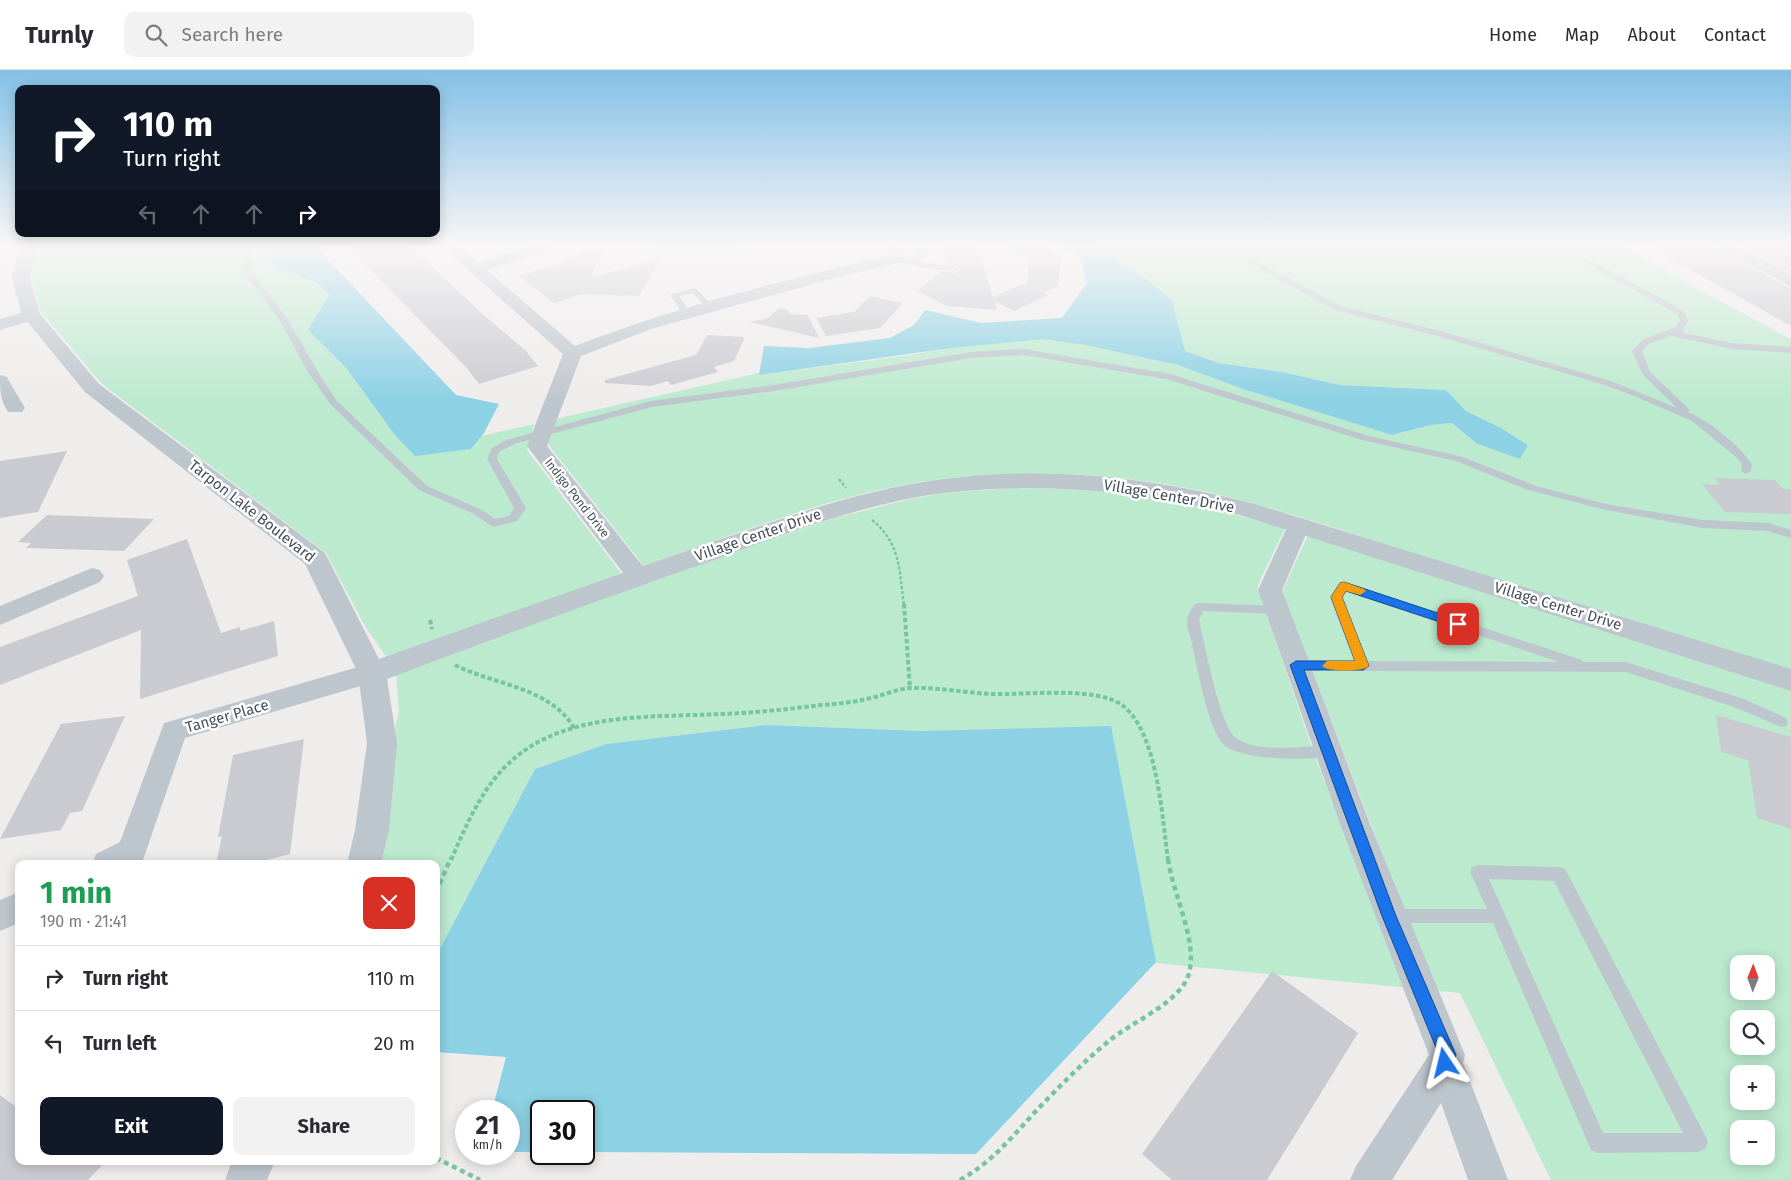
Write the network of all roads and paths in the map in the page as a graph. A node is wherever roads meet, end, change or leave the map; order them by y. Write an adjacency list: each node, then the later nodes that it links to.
1 (26, 296): 11 (street, Tarpon Lake Boulevard)
2 (266, 296): 19 (lane)
3 (505, 296): 15 (street)
4 (675, 296): 10 (lane)
5 (700, 296): 9 (lane)
6 (752, 296): 9 (street)
7 (1315, 296): 18 (lane)
8 (1651, 296): 13 (lane)
9 (711, 307): 10 (street)
10 (687, 313): 15 (street)
11 (31, 315): 12 (street); 34 (street, Tarpon Lake Boulevard)
12 (0, 325)
13 (1670, 333): 14 (lane); 18 (lane)
14 (1791, 350)
15 (573, 353): 19 (street)
16 (0, 381): 17 (street)
17 (15, 408)
18 (1695, 418): 20 (lane)
19 (539, 435): 24 (lane); 26 (street, Indigo Pond Drive)
20 (1746, 471)
21 (839, 478): 22 (path)
22 (856, 504): 23 (street, Village Center Drive); 26 (street, Village Center Drive); 36 (path)
23 (1299, 525): 27 (street); 35 (street, Village Center Drive)
24 (1791, 534)
25 (92, 576): 28 (street)
26 (638, 576): 30 (street, Village Center Drive)
27 (1277, 610): 31 (street); 39 (lane)
28 (0, 616)
29 (430, 620): 30 (path)
30 (441, 648): 34 (street, Village Center Drive); 38 (path)
31 (1296, 665): 32 (lane); 39 (street)
32 (1363, 666): 33 (lane); 33 (lane)
33 (1589, 667): 37 (lane)
34 (372, 672): 40 (street, Tanger Place); 41 (street, Tarpon Lake Boulevard)
35 (1791, 680)
36 (910, 688): 38 (path); 52 (path)
37 (1781, 722)
38 (574, 728): 42 (path)
39 (1327, 751): 45 (street)
40 (114, 860)
41 (365, 860)
42 (440, 884)
43 (15, 909): 44 (street)
44 (0, 916)
45 (1389, 916): 46 (lane); 47 (street)
46 (1498, 916): 46 (lane)
47 (1445, 1063): 53 (street); 54 (street)
48 (440, 1160): 51 (path)
49 (252, 1165): 50 (street)
50 (246, 1180)
51 (480, 1180)
52 (960, 1180)
53 (1370, 1180)
54 (1488, 1180)

